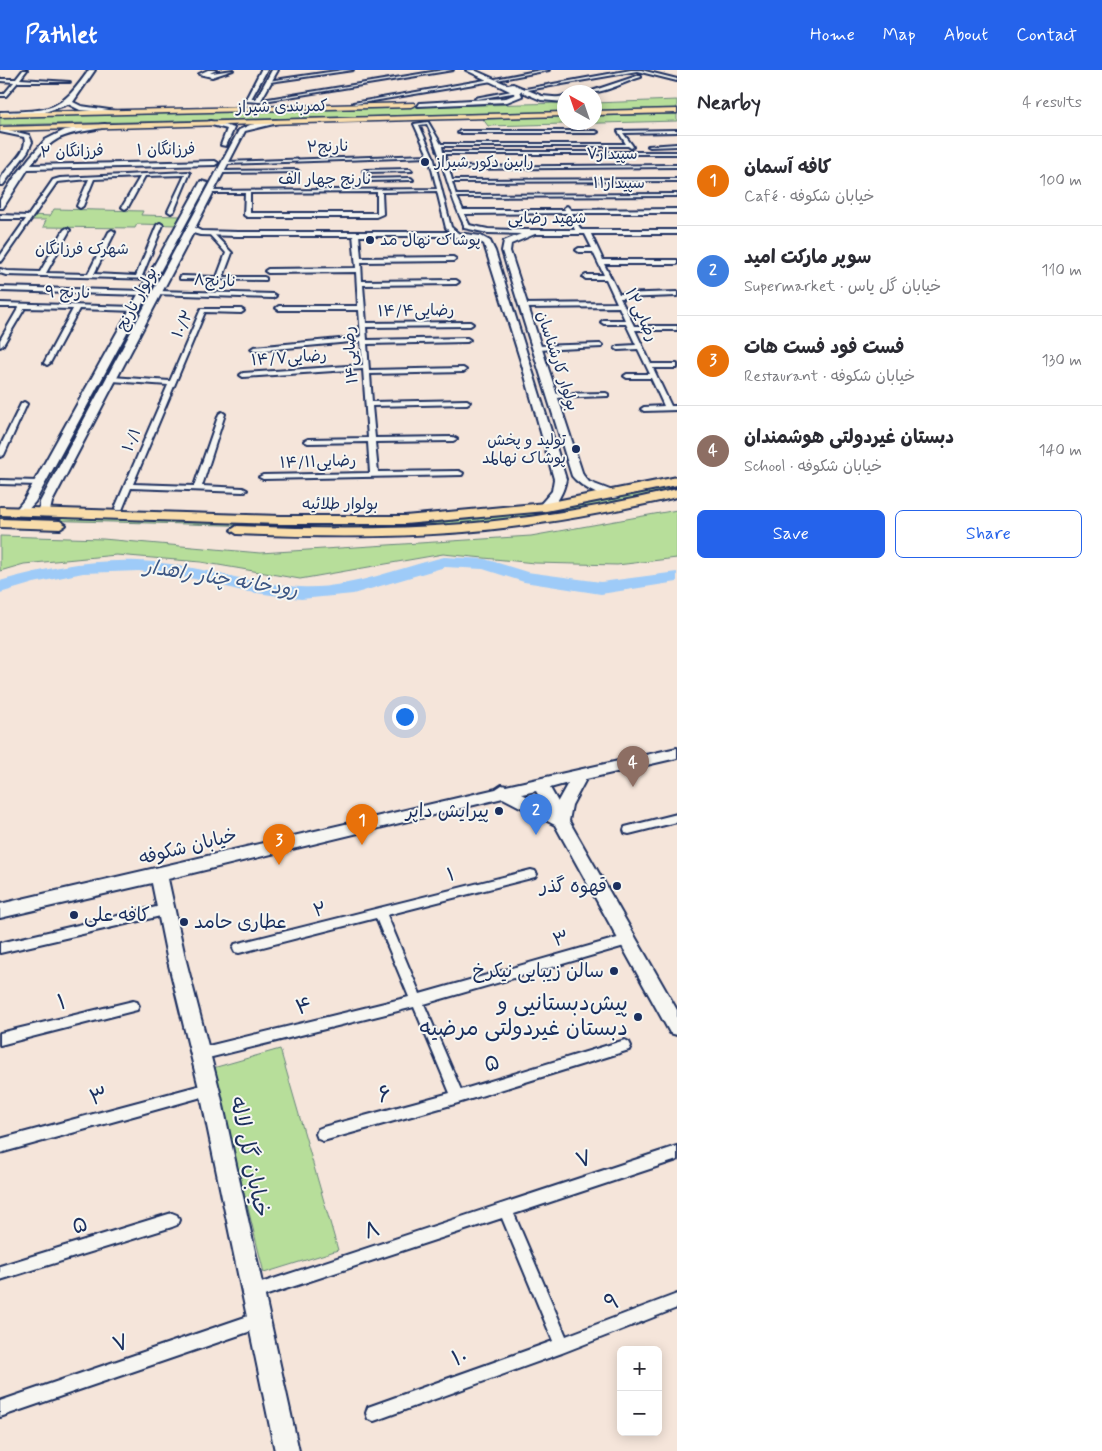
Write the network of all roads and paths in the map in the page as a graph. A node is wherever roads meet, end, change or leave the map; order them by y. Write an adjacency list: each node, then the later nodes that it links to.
1 (25, 70): 21 (street)
2 (92, 70): 34 (street)
3 (213, 70): 4 (street)
4 (230, 70)
5 (351, 70): 15 (street)
6 (451, 70): 25 (street)
7 (469, 70): 18 (street)
8 (476, 70): 18 (street)
9 (546, 70): 18 (street)
10 (614, 70): 14 (street)
11 (637, 70): 14 (street); 20 (street)
12 (264, 71): 13 (street); 37 (street)
13 (274, 71): 22 (street)
14 (622, 73): 29 (street)
15 (323, 74): 17 (street); 22 (street)
16 (640, 76): 28 (street)
17 (332, 79)
18 (494, 79): 29 (street); 32 (street)
19 (0, 80): 21 (street)
20 (677, 80)
21 (16, 81): 23 (street); 31 (street)
22 (270, 81): 37 (street)
23 (68, 82)
24 (340, 83): 26 (street)
25 (360, 85): 26 (street); 27 (street)
26 (348, 87): 37 (street)
27 (369, 89)
28 (602, 90)
29 (520, 92): 33 (street); 35 (street); 39 (street)
30 (378, 93): 32 (street)
31 (0, 95)
32 (387, 98): 38 (street)
33 (477, 98)
34 (70, 99): 40 (street); 44 (street)
35 (557, 99)
36 (557, 99): 39 (highway, کمربندی شیراز)
37 (258, 101)
38 (355, 103)
39 (420, 105): 40 (highway, کمربندی شیراز)
40 (114, 112): 44 (highway, کمربندی شیراز)
41 (674, 112): 42 (highway)
42 (602, 113)
43 (557, 114): 45 (highway, کمربندی شیراز)
44 (0, 115)
45 (276, 122): 46 (highway, کمربندی شیراز); 49 (street)
46 (210, 123): 47 (highway, کمربندی شیراز); 49 (street)
47 (112, 126): 48 (highway, کمربندی شیراز); 54 (street)
48 (0, 129): 55 (street)
49 (237, 130): 66 (street, بولوار نارنج); 67 (street, بولوار نارنج)
50 (677, 131): 58 (street)
51 (460, 132): 52 (street)
52 (531, 132): 53 (street); 57 (street)
53 (596, 132)
54 (56, 136): 55 (street); 71 (street)
55 (29, 142): 86 (street)
56 (439, 145): 57 (street); 64 (street); 65 (street)
57 (538, 145): 58 (street)
58 (630, 145): 62 (street)
59 (677, 145): 60 (street)
60 (650, 146)
61 (540, 153): 62 (street); 64 (street); 72 (street, رضایی۱۲)
62 (636, 153): 63 (street); 69 (street)
63 (677, 153)
64 (442, 154): 73 (street)
65 (431, 156): 66 (street, نارنج۲); 87 (street)
66 (226, 162): 76 (street, بولوار نارنج)
67 (215, 163): 68 (street, فرزانگان ۱); 136 (street, بولوار نارنج)
68 (118, 164): 71 (street, فرزانگان ۲); 78 (street)
69 (645, 166): 70 (street, سپیدار۷); 72 (street, سپیدار۷); 82 (street)
70 (677, 166)
71 (27, 167): 96 (street)
72 (547, 167): 73 (street, سپیدار۷); 85 (street, رضایی۱۲)
73 (446, 168): 84 (street)
74 (410, 170): 81 (street)
75 (297, 171): 76 (street)
76 (221, 172): 90 (street, بولوار نارنج)
77 (143, 175): 78 (street); 98 (street); 100 (street)
78 (118, 176): 79 (street)
79 (92, 177): 97 (street); 105 (street)
80 (411, 179): 81 (street)
81 (366, 180): 88 (street)
82 (655, 180): 83 (street); 85 (street); 92 (street)
83 (677, 180)
84 (450, 181): 85 (street); 94 (street)
85 (554, 181): 95 (street, رضایی۱۲)
86 (0, 183)
87 (439, 190): 89 (street, نارنج چهار الف); 103 (street)
88 (367, 191): 89 (street, نارنج چهار الف); 91 (street, نارنج چهار الف)
89 (379, 191): 91 (street)
90 (210, 192): 91 (street, نارنج چهار الف); 110 (street, بولوار نارنج)
91 (248, 192)
92 (665, 195): 93 (street, سپیدار۱۱); 95 (street, سپیدار۱۱); 99 (street)
93 (677, 195)
94 (454, 196): 95 (street, سپیدار۱۱); 102 (street)
95 (561, 196): 101 (street, رضایی۱۲)
96 (0, 206)
97 (80, 206)
98 (125, 207)
99 (677, 211): 101 (street)
100 (170, 212)
101 (568, 212): 102 (street); 113 (street, رضایی۱۲)
102 (461, 213): 103 (street); 108 (street)
103 (446, 214): 107 (street)
104 (0, 217): 105 (street)
105 (30, 218): 124 (street)
106 (160, 225): 135 (street)
107 (448, 225): 108 (street, شهید رضایی); 115 (street, شهید رضایی); 118 (street)
108 (468, 226): 111 (street, شهید رضایی)
109 (67, 230): 131 (street)
110 (192, 230): 116 (street, شهید رضایی); 144 (street, بولوار نارنج)
111 (488, 231): 119 (street, شهید رضایی); 120 (street)
112 (112, 232): 132 (street)
113 (583, 232): 114 (street, شهید رضایی); 119 (street, شهید رضایی); 122 (street, رضایی۱۲)
114 (677, 232)
115 (418, 233): 117 (street, شهید رضایی); 118 (street, شهید رضایی)
116 (212, 234): 117 (street, شهید رضایی); 138 (street)
117 (356, 234): 125 (street, رضایی۱۴)
118 (456, 234): 120 (street)
119 (510, 241): 120 (street); 151 (street, بولوار کارشناسان)
120 (485, 244): 198 (street, بولوار کارشناسان)
121 (578, 250): 122 (street)
122 (596, 250): 126 (street, رضایی۱۲)
123 (453, 259): 125 (street)
124 (0, 260)
125 (358, 260): 128 (street, رضایی۱۴)
126 (601, 262): 127 (street); 134 (street, رضایی۱۲)
127 (677, 262)
128 (359, 270): 129 (street); 141 (street, رضایی۱۴)
129 (268, 271)
130 (0, 272): 131 (street)
131 (42, 274): 132 (street)
132 (90, 276): 135 (street)
133 (586, 277): 134 (street)
134 (608, 277): 147 (street, رضایی۱۲)
135 (138, 278): 136 (street)
136 (152, 278): 143 (street, بولوار نارنج)
137 (182, 278): 138 (street)
138 (219, 279): 139 (street)
139 (264, 279)
140 (456, 282): 141 (street, رضایی۱۴/۴)
141 (360, 284): 154 (street, رضایی۱۴)
142 (0, 289): 143 (street)
143 (144, 292): 155 (street, بولوار نارنج)
144 (157, 293): 146 (street, نارنج۸); 163 (street, بولوار نارنج)
145 (677, 294): 147 (street)
146 (274, 296)
147 (617, 296): 149 (street, رضایی۱۲)
148 (0, 305): 150 (street, نارنج ۹)
149 (621, 305): 151 (street); 160 (street, رضایی۱۲)
150 (23, 306): 152 (street, نارنج ۹); 166 (street)
151 (523, 306): 169 (street, بولوار کارشناسان)
152 (77, 307): 155 (street, نارنج ۹); 172 (street)
153 (279, 308): 154 (street)
154 (362, 308): 159 (street, رضایی۱۴)
155 (135, 309): 162 (street, بولوار نارنج)
156 (240, 311): 181 (street, ۱۰/۲)
157 (604, 322): 160 (street)
158 (470, 324): 159 (street, رضایی۱۴/۴)
159 (363, 325): 165 (street, رضایی۱۴)
160 (630, 325): 161 (street); 168 (street, رضایی۱۲)
161 (677, 328)
162 (120, 337): 163 (street); 201 (street, بولوار نارنج)
163 (134, 338): 180 (street, بولوار نارنج)
164 (467, 340): 165 (street)
165 (364, 341): 171 (street); 175 (street, رضایی۱۴)
166 (0, 344)
167 (600, 346): 169 (street)
168 (641, 347): 170 (street); 173 (street, رضایی۱۲)
169 (536, 348): 183 (street, بولوار کارشناسان)
170 (618, 348)
171 (254, 349)
172 (47, 363)
173 (650, 366): 174 (street); 179 (street, رضایی۱۲)
174 (677, 366)
175 (366, 369): 176 (street, رضایی۱۴/۷); 177 (street, رضایی۱۴/۷); 186 (street, رضایی۱۴)
176 (463, 370)
177 (243, 375)
178 (628, 376): 179 (street)
179 (654, 376): 188 (street, رضایی۱۲)
180 (112, 379): 181 (street); 209 (street, بولوار نارنج)
181 (172, 383): 202 (street, ۱۰/۱)
182 (606, 395): 183 (street)
183 (552, 396): 197 (street, بولوار کارشناسان)
184 (467, 402): 186 (street)
185 (24, 404): 193 (street)
186 (369, 404): 191 (street, رضایی۱۴)
187 (644, 409): 188 (street)
188 (673, 409)
189 (222, 414): 203 (street)
190 (454, 439): 191 (street)
191 (372, 441): 192 (street); 195 (street, رضایی۱۴)
192 (308, 442)
193 (0, 455)
194 (460, 473): 195 (street, رضایی۱۴/۱۱)
195 (374, 474): 196 (street, رضایی۱۴/۱۱)
196 (263, 477)
197 (579, 477): 198 (street); 206 (street)
198 (559, 480): 208 (street)
199 (677, 481): 206 (main road, بولوار طلائیه)
200 (0, 482): 201 (street)
201 (39, 483): 207 (street, بولوار نارنج)
202 (128, 486): 203 (street); 210 (street, ۱۰/۱)
203 (197, 489): 204 (street)
204 (243, 490)
205 (677, 493): 214 (main road, بولوار طلائیه)
206 (614, 495): 208 (main road, بولوار طلائیه)
207 (29, 502): 209 (street); 212 (street, بولوار نارنج)
208 (544, 507): 214 (main road, بولوار طلائیه)
209 (46, 508): 212 (main road, بولوار طلائیه); 214 (main road, بولوار طلائیه)
210 (119, 508)
211 (0, 512): 212 (main road, بولوار طلائیه)
212 (20, 512)
213 (0, 523): 214 (main road, بولوار طلائیه)
214 (280, 526)
215 (677, 753): 216 (street, خیابان شکوفه)
216 (581, 774): 217 (street, خیابان شکوفه); 220 (street)
217 (540, 784): 218 (street, خیابان شکوفه); 220 (street)
218 (502, 791): 220 (street); 223 (street, خیابان شکوفه)
219 (677, 818): 221 (street)
220 (561, 821): 227 (street)
221 (629, 830)
222 (531, 874): 226 (street, ۱)
223 (159, 875): 224 (street, خیابان گل لاله); 225 (street, خیابان شکوفه)
224 (165, 910): 228 (street); 235 (street, خیابان گل لاله)
225 (0, 911)
226 (380, 913): 229 (street, ۲); 230 (street)
227 (628, 940): 230 (street, ۳); 232 (street)
228 (0, 948)
229 (239, 948)
230 (418, 1000): 235 (street, ۴); 237 (street)
231 (133, 1006): 233 (street, ۱)
232 (677, 1027)
233 (0, 1039)
234 (625, 1046): 237 (street, ۵)
235 (200, 1054): 236 (street, خیابان گل لاله)
236 (209, 1089): 239 (street, ۳); 244 (street, خیابان گل لاله)
237 (458, 1097): 238 (street, ۶)
238 (323, 1134)
239 (0, 1146)
240 (677, 1153): 241 (street, ۷)
241 (505, 1209): 244 (street, ۸); 247 (street)
242 (172, 1220): 243 (street, ۵)
243 (0, 1273)
244 (252, 1293): 246 (street, خیابان گل لاله)
245 (677, 1300): 247 (street, ۹)
246 (257, 1322): 248 (street, ۷); 250 (street, خیابان گل لاله)
247 (562, 1345): 249 (street, ۱۰)
248 (0, 1409)
249 (374, 1413)
250 (287, 1451)

